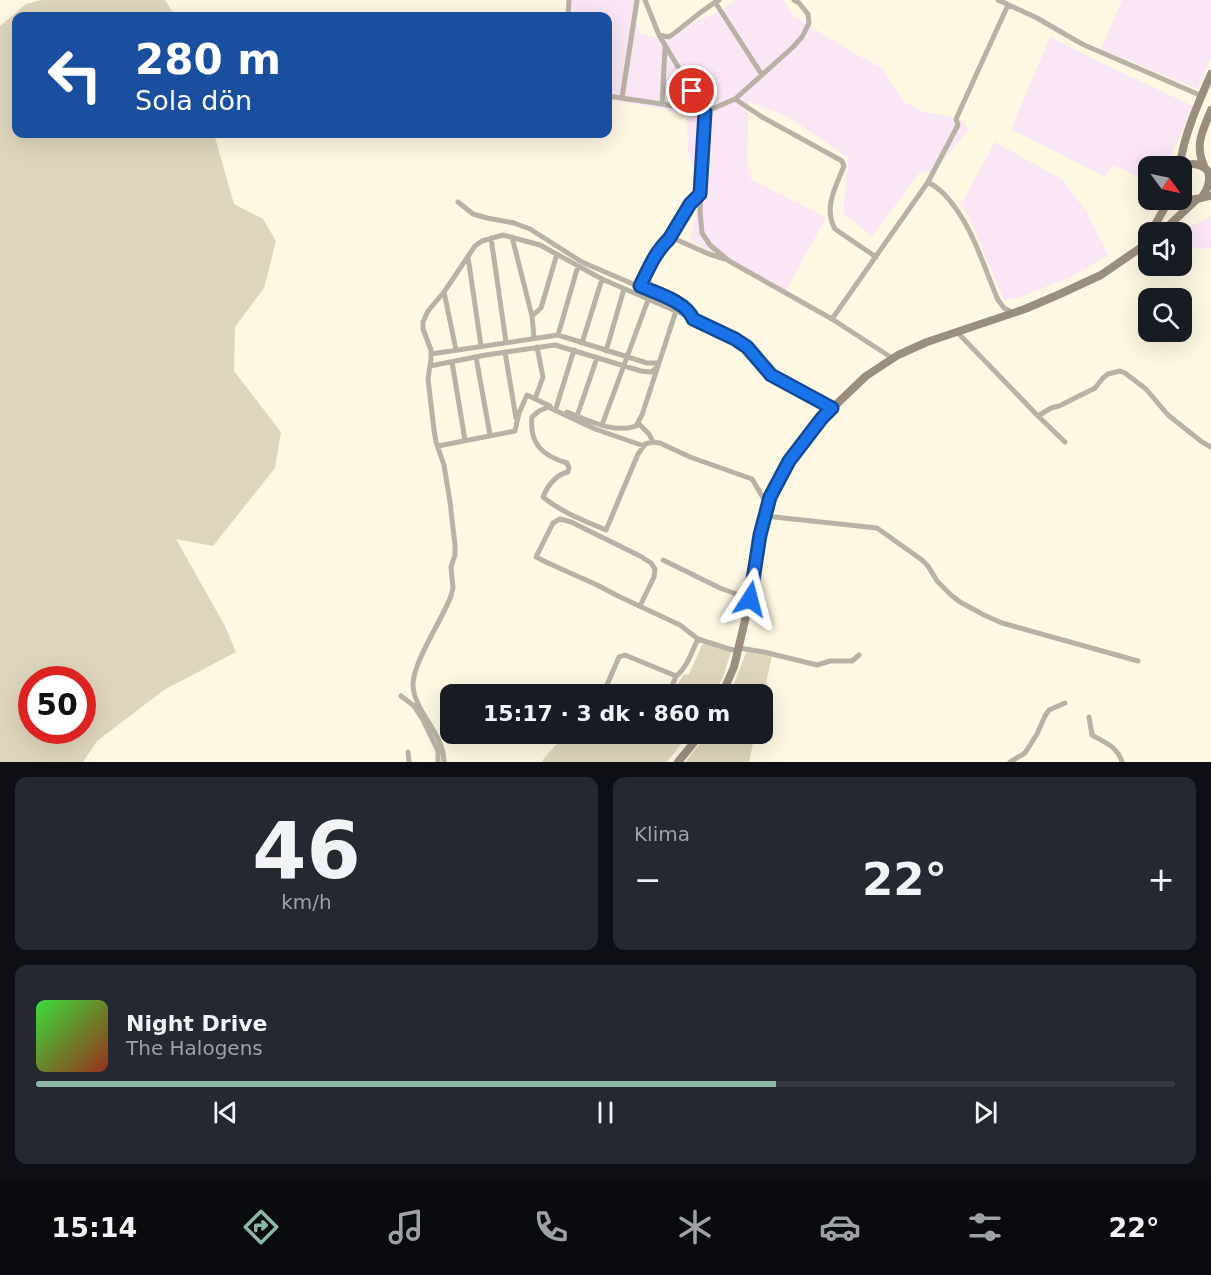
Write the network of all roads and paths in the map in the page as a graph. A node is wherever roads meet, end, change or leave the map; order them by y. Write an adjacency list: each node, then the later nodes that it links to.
1 (637, 0): 13 (street)
2 (645, 0): 7 (street)
3 (794, 0): 10 (street)
4 (998, 0): 6 (street)
5 (717, 1): 7 (street); 10 (street)
6 (1008, 5): 11 (street); 21 (street)
7 (659, 36): 8 (street)
8 (666, 46): 15 (street); 17 (street)
9 (1211, 74): 11 (main road)
10 (762, 75): 14 (street)
11 (1202, 96): 18 (main road)
12 (612, 97): 13 (street)
13 (622, 98): 15 (street)
14 (735, 99): 17 (street); 32 (street)
15 (662, 104): 17 (street)
16 (1211, 110): 20 (main road)
17 (705, 112): 22 (street)
18 (1181, 156)
19 (1192, 164): 20 (main road)
20 (1208, 171): 23 (main road)
21 (928, 182): 32 (street); 41 (street)
22 (700, 194): 28 (street); 33 (street)
23 (1203, 197): 25 (main road)
24 (458, 202): 36 (street)
25 (1174, 222)
26 (512, 237): 27 (street); 30 (street); 42 (street)
27 (491, 238): 31 (street); 48 (street)
28 (669, 239): 33 (street); 36 (street)
29 (1138, 249): 41 (main road)
30 (557, 254): 34 (street); 42 (street)
31 (468, 257): 38 (street); 50 (street)
32 (876, 257): 44 (street)
33 (729, 261): 44 (street)
34 (578, 266): 35 (street); 46 (street)
35 (602, 279): 37 (street); 49 (street)
36 (640, 286): 43 (street)
37 (624, 289): 39 (street); 54 (street)
38 (444, 292): 52 (street); 56 (street)
39 (648, 300): 40 (street); 59 (street)
40 (676, 311): 43 (street); 62 (street)
41 (1013, 313): 45 (main road)
42 (532, 316): 47 (street)
43 (693, 319): 67 (street)
44 (832, 319): 60 (street)
45 (957, 332): 60 (main road); 69 (street)
46 (558, 335): 47 (street); 49 (street)
47 (534, 338): 48 (street)
48 (506, 342): 50 (street)
49 (582, 343): 54 (street)
50 (481, 346): 52 (street)
51 (537, 347): 53 (street); 55 (street); 65 (street)
52 (456, 350): 56 (street)
53 (574, 350): 58 (street); 66 (street)
54 (606, 351): 59 (street)
55 (505, 352): 57 (street); 70 (street)
56 (431, 354): 63 (street)
57 (476, 357): 61 (street); 73 (street)
58 (597, 358): 64 (street); 68 (street)
59 (627, 358): 62 (street); 64 (street)
60 (892, 358): 67 (main road)
61 (452, 362): 63 (street); 74 (street)
62 (657, 365): 64 (street); 71 (street)
63 (430, 366): 77 (street)
64 (624, 366): 72 (street)
65 (535, 399): 66 (street); 70 (street)
66 (556, 408): 68 (street)
67 (832, 408): 80 (main road)
68 (577, 416): 72 (street)
69 (1038, 417): 76 (street); 79 (street)
70 (517, 423): 73 (street)
71 (638, 423): 72 (street); 75 (street)
72 (602, 425)
73 (490, 435): 74 (street)
74 (465, 440): 77 (street)
75 (653, 442): 78 (street); 80 (street)
76 (1065, 442)
77 (438, 446): 100 (street)
78 (644, 446): 78 (street)
79 (1211, 447)
80 (768, 506): 81 (main road)
81 (765, 516): 83 (main road); 88 (street)
82 (663, 560): 83 (street)
83 (750, 599): 86 (main road)
84 (640, 606): 84 (street); 85 (street)
85 (698, 639): 86 (street); 89 (street)
86 (738, 649): 87 (street); 92 (main road)
87 (859, 655)
88 (1138, 661)
89 (676, 676): 90 (street); 91 (street)
90 (608, 684)
91 (673, 684)
92 (726, 684)
93 (401, 696): 99 (street)
94 (1065, 702): 102 (street)
95 (1089, 717): 103 (street)
96 (693, 744): 101 (main road)
97 (408, 752): 98 (street)
98 (409, 762)
99 (438, 762)
100 (444, 762)
101 (678, 762)
102 (1010, 762)
103 (1122, 762)

